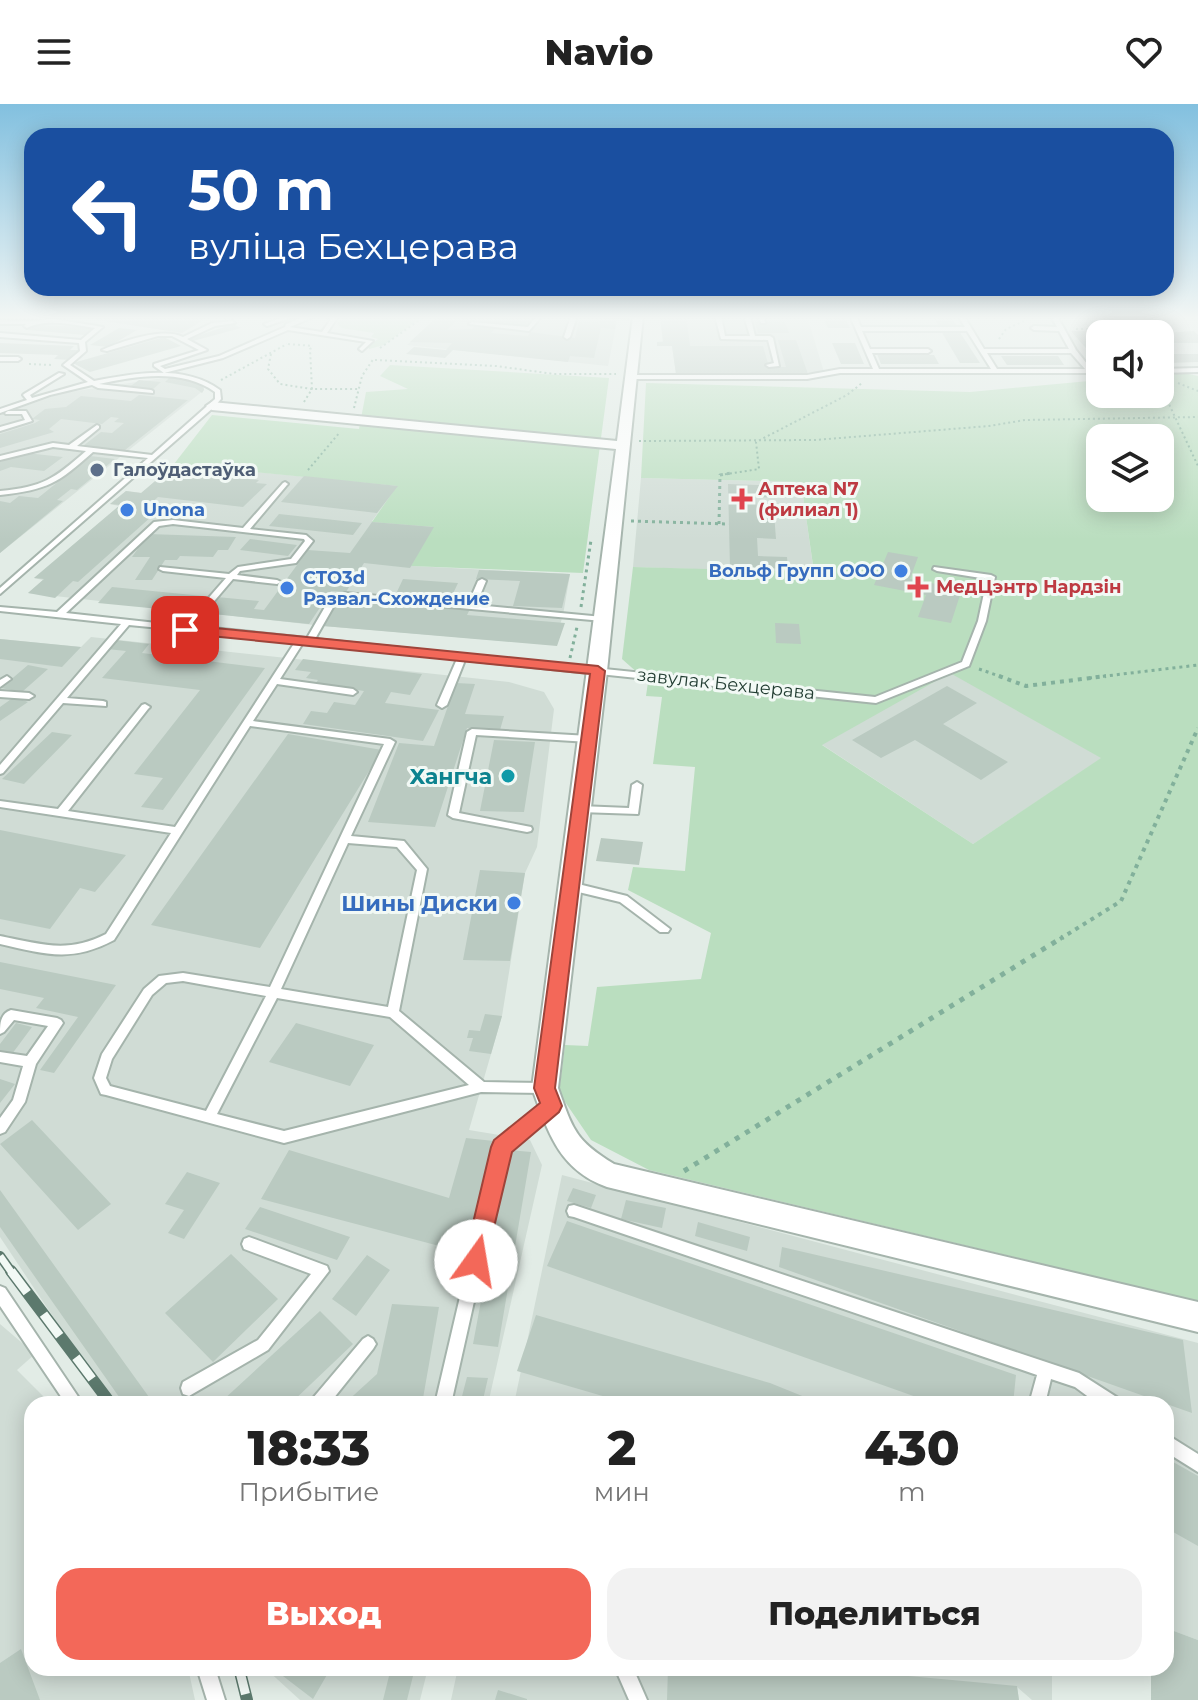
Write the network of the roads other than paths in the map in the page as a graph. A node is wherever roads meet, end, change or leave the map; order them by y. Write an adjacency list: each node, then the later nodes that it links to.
1 (34, 390): 7 (lane)
2 (68, 390): 7 (lane)
3 (140, 390): 6 (lane)
4 (218, 390): 8 (lane)
5 (629, 390): 13 (street)
6 (151, 392)
7 (31, 400): 9 (lane)
8 (212, 406): 13 (street); 16 (lane)
9 (22, 408): 10 (lane); 12 (lane)
10 (0, 413)
11 (97, 427): 14 (lane)
12 (0, 429)
13 (623, 446): 30 (street)
14 (71, 447): 15 (lane); 17 (lane)
15 (92, 449): 16 (lane); 19 (lane)
16 (153, 457): 26 (lane)
17 (0, 458)
18 (285, 484): 20 (lane)
19 (0, 493)
20 (246, 529): 23 (lane); 29 (lane)
21 (163, 569): 23 (lane)
22 (937, 569): 35 (lane, завулак Бехцерава)
23 (230, 576): 25 (lane); 32 (lane)
24 (482, 581): 27 (lane)
25 (277, 582)
26 (0, 592)
27 (471, 607): 30 (lane); 33 (lane)
28 (0, 609): 29 (lane, завулак Бехцерава)
29 (58, 616): 31 (lane, завулак Бехцерава)
30 (603, 619): 35 (street)
31 (125, 624): 32 (lane, завулак Бехцерава); 40 (lane)
32 (185, 630): 33 (lane, завулак Бехцерава)
33 (304, 641): 34 (lane, завулак Бехцерава); 36 (lane)
34 (462, 657): 35 (lane, завулак Бехцерава); 42 (lane)
35 (598, 671): 45 (street)
36 (275, 681): 37 (lane); 44 (lane)
37 (353, 692)
38 (0, 694): 39 (lane)
39 (29, 696)
40 (62, 700): 41 (lane); 46 (lane)
41 (103, 704)
42 (442, 705)
43 (145, 707): 50 (lane)
44 (248, 723): 52 (lane); 53 (lane)
45 (589, 739): 49 (street); 51 (lane)
46 (0, 771)
47 (637, 785): 49 (lane)
48 (0, 804): 50 (lane)
49 (580, 809): 54 (street)
50 (61, 813): 52 (lane)
51 (527, 829)
52 (178, 831): 56 (lane)
53 (344, 839): 57 (lane); 58 (lane)
54 (570, 886): 55 (lane); 63 (street)
55 (664, 929)
56 (0, 940)
57 (274, 991): 58 (lane); 64 (lane); 64 (lane)
58 (393, 1013): 62 (lane)
59 (0, 1029): 61 (lane)
60 (0, 1057): 61 (lane)
61 (30, 1062): 65 (lane)
62 (481, 1087): 63 (lane); 64 (lane)
63 (551, 1106): 69 (street); 75 (lane)
64 (209, 1117)
65 (0, 1128)
66 (574, 1211): 71 (lane)
67 (249, 1244): 72 (lane)
68 (0, 1293): 73 (lane)
69 (1198, 1317)
70 (368, 1344): 74 (lane)
71 (1046, 1370): 76 (lane); 77 (lane)
72 (189, 1388)
73 (70, 1396)
74 (326, 1396)
75 (445, 1396)
76 (1039, 1396)
77 (1101, 1396)
78 (1174, 1448): 79 (lane)
79 (1198, 1464)
80 (208, 1676): 82 (lane)
81 (628, 1676): 83 (lane)
82 (216, 1700)
83 (638, 1700)

